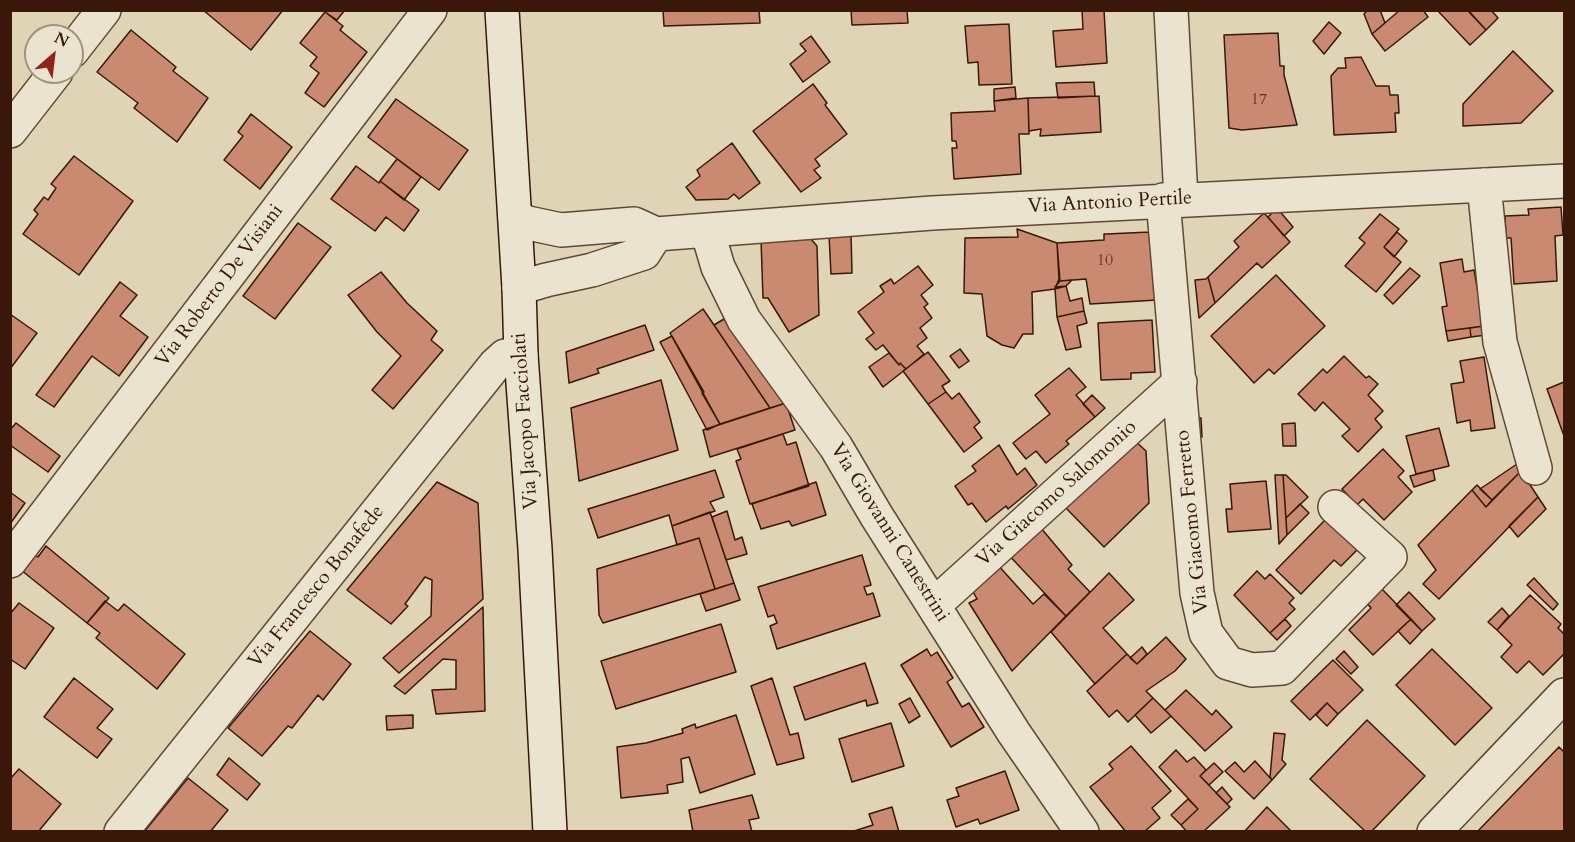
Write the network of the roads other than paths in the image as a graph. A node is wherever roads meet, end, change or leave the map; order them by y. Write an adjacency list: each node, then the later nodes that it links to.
1 (104, 10): 5 (street)
2 (430, 10): 21 (street, Via Roberto De Visiani)
3 (502, 10): 11 (street, Via Jacopo Facciolati)
4 (1171, 10): 10 (street, Via Giacomo Ferretto)
5 (84, 36)
6 (47, 84): 7 (street)
7 (10, 131)
8 (1564, 181): 9 (street, Via Antonio Pertile)
9 (1484, 185): 10 (street, Via Antonio Pertile); 19 (street)
10 (1172, 200): 13 (street, Via Antonio Pertile); 18 (street, Via Giacomo Ferretto)
11 (515, 218): 12 (street, Via Antonio Pertile); 15 (street, Via Jacopo Facciolati)
12 (561, 230): 14 (street, Via Antonio Pertile); 15 (street, Via Antonio Pertile)
13 (707, 230): 14 (street, Via Antonio Pertile); 22 (street, Via Giovanni Canestrini)
14 (656, 234): 16 (street)
15 (517, 250): 16 (street, Via Jacopo Facciolati)
16 (519, 288): 17 (street, Via Jacopo Facciolati)
17 (521, 355): 24 (street, Via Francesco Bonafede); 25 (street, Via Jacopo Facciolati)
18 (1180, 382): 20 (street, Via Giacomo Ferretto); 22 (street, Via Giacomo Salomonio)
19 (1534, 468)
20 (1335, 507)
21 (10, 561)
22 (934, 605): 26 (street, Via Giovanni Canestrini)
23 (1564, 695): 27 (street)
24 (121, 831)
25 (550, 831)
26 (1082, 831)
27 (1434, 831)

